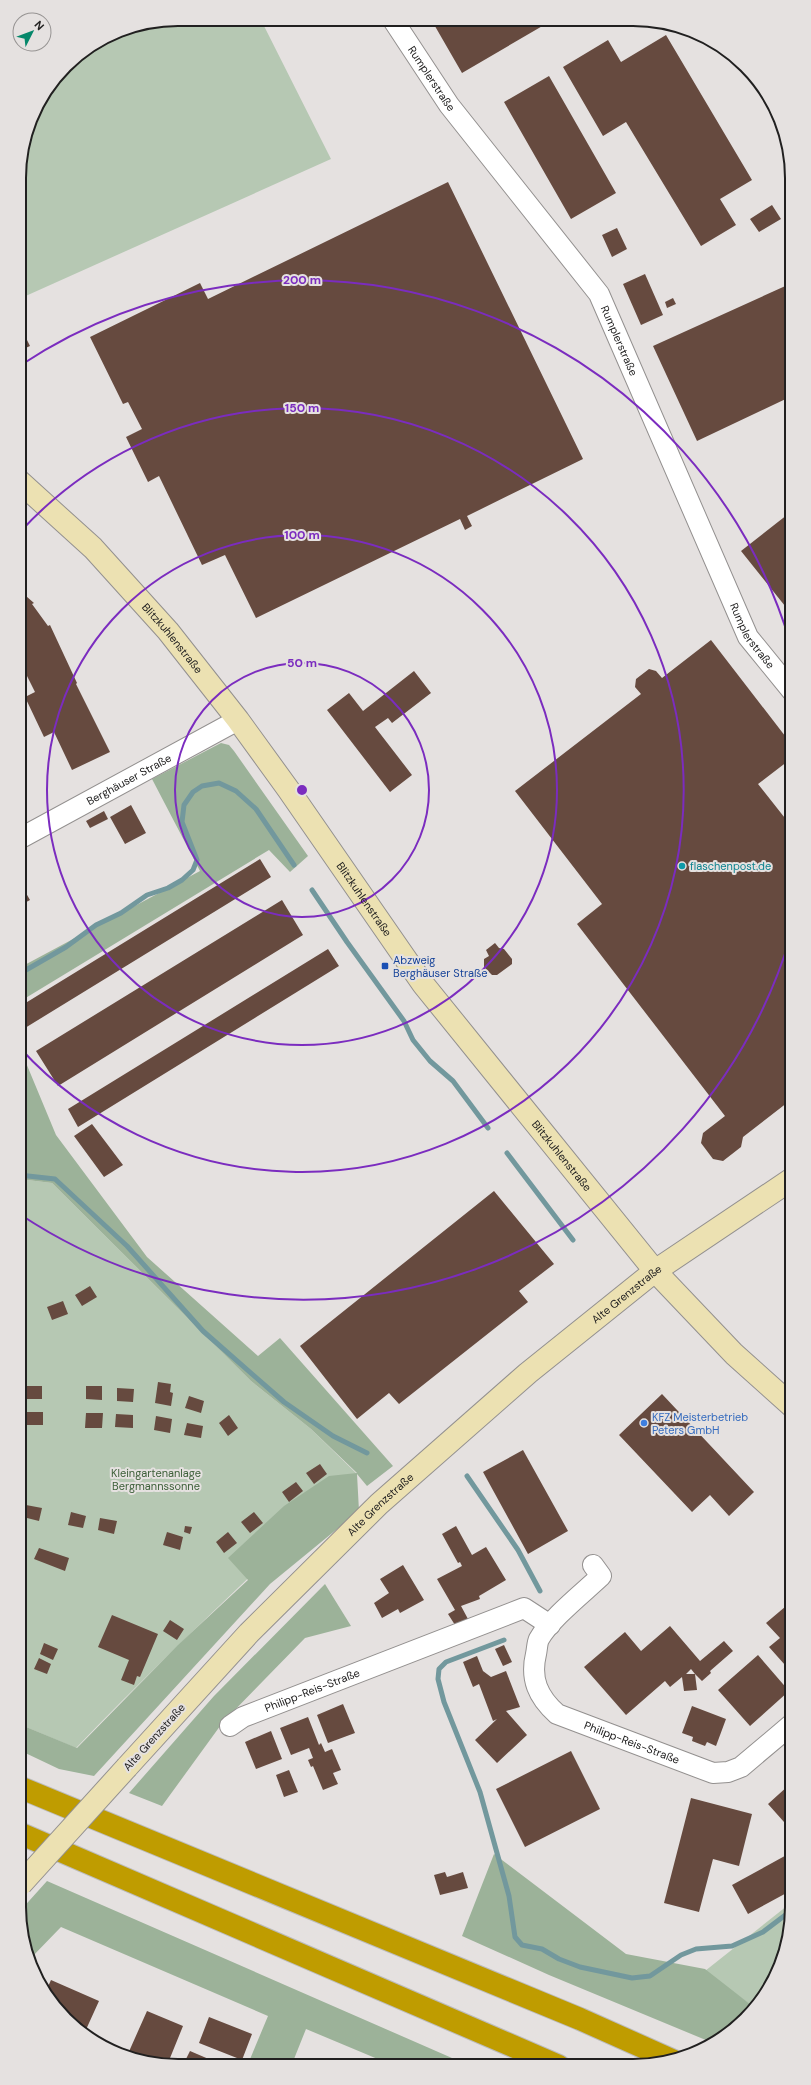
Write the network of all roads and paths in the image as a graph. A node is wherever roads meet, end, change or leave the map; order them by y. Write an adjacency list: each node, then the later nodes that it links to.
1 (397, 26): 3 (street, Rumplerstraße)
2 (26, 486): 4 (main road, Blitzkuhlenstraße)
3 (785, 682)
4 (238, 720): 5 (street, Berghäuser Straße); 7 (main road, Blitzkuhlenstraße)
5 (26, 834)
6 (785, 1184): 7 (main road, Alte Grenzstraße)
7 (655, 1271): 8 (main road, Blitzkuhlenstraße); 15 (main road, Alte Grenzstraße, bridge)
8 (785, 1400)
9 (593, 1564): 10 (street, Philipp-Reis-Straße)
10 (550, 1625): 11 (street, Philipp-Reis-Straße); 12 (street, Philipp-Reis-Straße)
11 (230, 1726)
12 (785, 1730)
13 (26, 1791): 16 (highway)
14 (26, 1836): 17 (highway)
15 (26, 1879)
16 (663, 2056)
17 (543, 2059)

